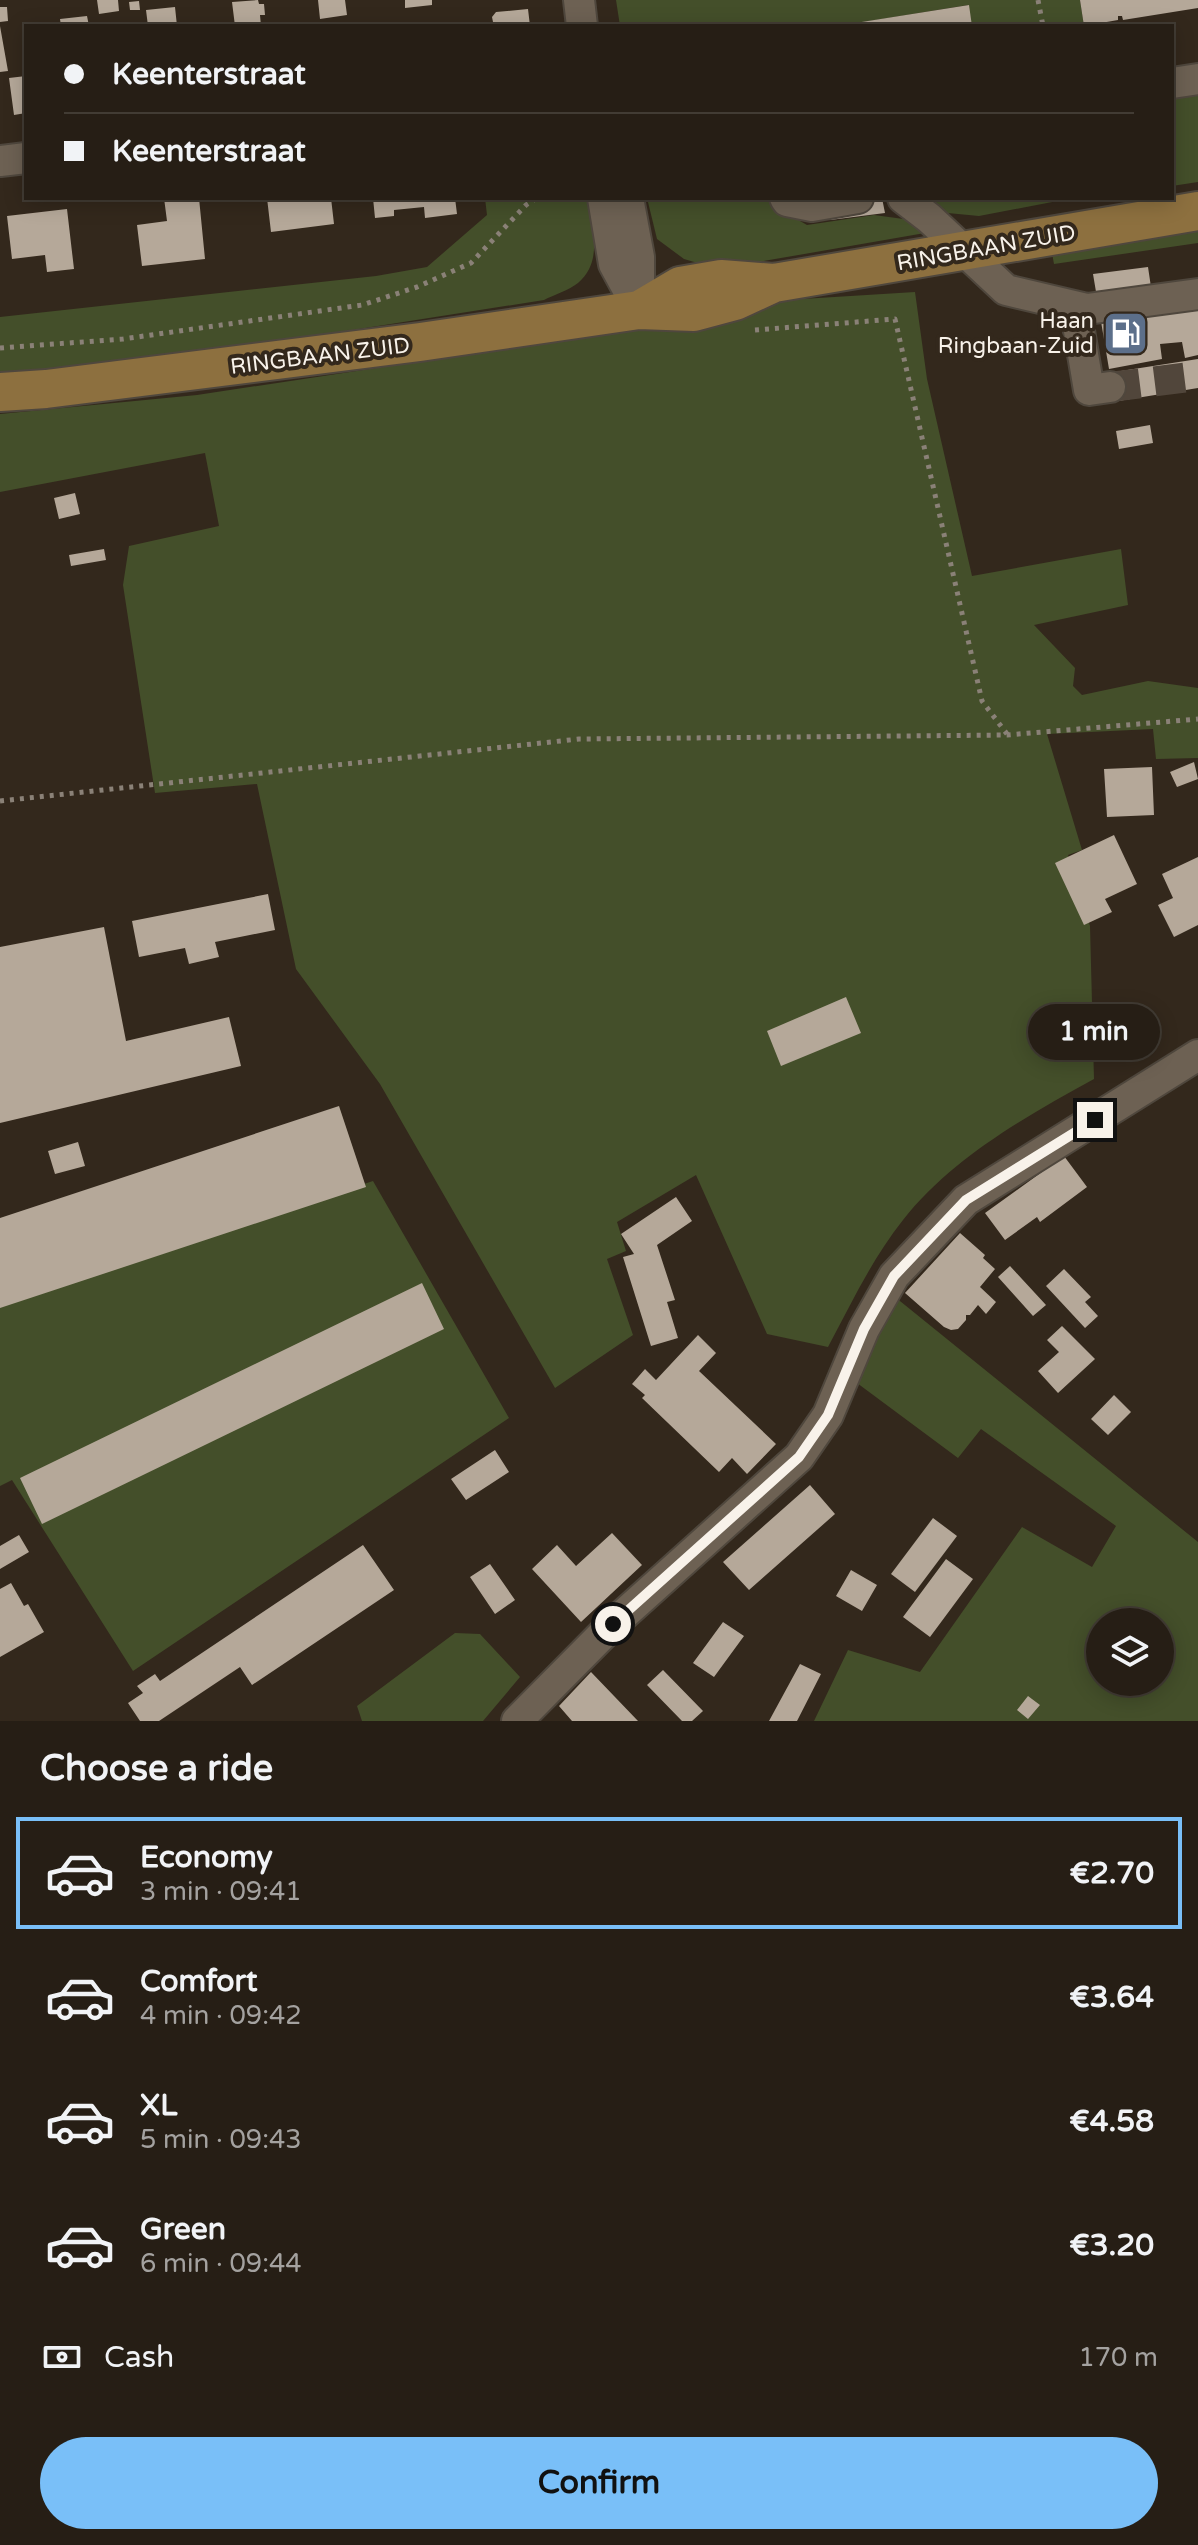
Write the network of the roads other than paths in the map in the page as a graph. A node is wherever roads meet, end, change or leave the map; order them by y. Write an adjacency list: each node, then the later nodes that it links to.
1 (579, 0): 2 (street)
2 (582, 24)
3 (1198, 79): 4 (street)
4 (1174, 83)
5 (24, 158): 6 (street)
6 (0, 161)
7 (603, 200): 16 (street)
8 (628, 200): 16 (street)
9 (786, 200): 10 (street)
10 (846, 200)
11 (905, 200): 13 (street)
12 (1198, 211): 13 (main road, RINGBAAN ZUID)
13 (952, 241): 15 (street); 16 (main road, RINGBAAN ZUID)
14 (1198, 294): 15 (street)
15 (1075, 307): 17 (street)
16 (639, 310): 18 (main road, RINGBAAN ZUID)
17 (1110, 387)
18 (0, 392)
19 (1198, 1055): 20 (street)
20 (517, 1721)

